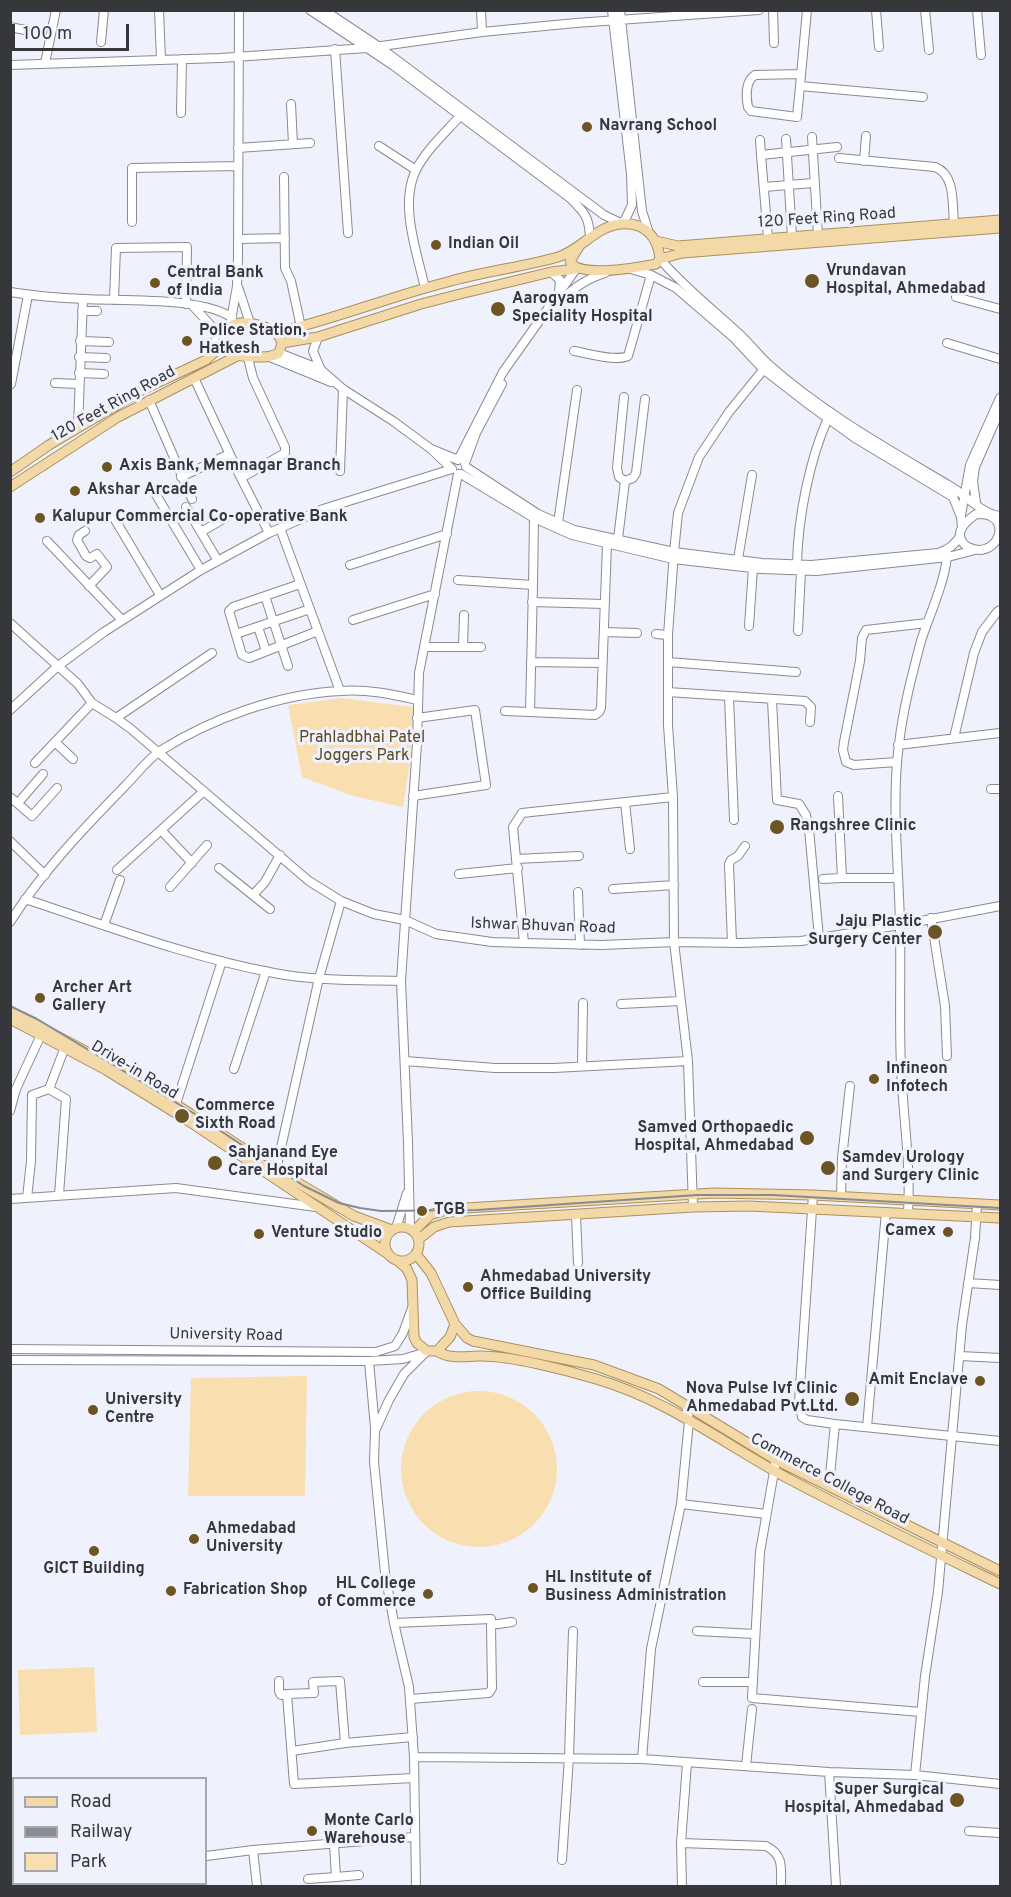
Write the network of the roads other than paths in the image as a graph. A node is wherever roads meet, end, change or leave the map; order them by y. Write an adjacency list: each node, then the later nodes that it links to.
1 (56, 10): 33 (street)
2 (104, 10): 22 (street)
3 (159, 10): 32 (street)
4 (238, 10): 30 (street)
5 (310, 10): 26 (street)
6 (324, 10): 24 (street)
7 (481, 10): 21 (street)
8 (612, 10): 18 (street)
9 (620, 10): 18 (street)
10 (759, 10): 16 (street)
11 (773, 10): 23 (street)
12 (807, 10): 35 (street)
13 (876, 10): 25 (street)
14 (925, 10): 28 (street)
15 (977, 10): 29 (street)
16 (727, 12): 17 (street)
17 (669, 14): 18 (street)
18 (617, 21): 21 (street); 39 (street)
19 (10, 27): 20 (street)
20 (25, 30)
21 (482, 32): 24 (street)
22 (101, 42)
23 (774, 43)
24 (378, 46): 26 (street); 64 (street)
25 (879, 46)
26 (367, 48): 27 (street); 41 (street)
27 (335, 49): 30 (street); 68 (street)
28 (929, 50)
29 (981, 55)
30 (238, 57): 31 (street); 50 (street)
31 (182, 59): 32 (street); 40 (street)
32 (161, 60): 33 (street)
33 (45, 63): 34 (street)
34 (10, 65)
35 (801, 74): 36 (street); 36 (street)
36 (800, 86): 37 (street)
37 (923, 97)
38 (291, 104): 47 (street)
39 (627, 111): 64 (street); 67 (street)
40 (181, 113)
41 (460, 116): 57 (street); 70 (street)
42 (866, 136): 55 (street)
43 (812, 137): 51 (street)
44 (786, 139): 52 (street)
45 (760, 140): 53 (street)
46 (310, 142): 47 (street)
47 (293, 144): 50 (street)
48 (379, 146): 57 (street)
49 (837, 147): 51 (street)
50 (238, 148): 56 (street)
51 (813, 149): 52 (street); 59 (street)
52 (787, 152): 53 (street); 60 (street)
53 (761, 155): 61 (street)
54 (838, 158): 55 (street)
55 (864, 160): 65 (street)
56 (238, 166): 63 (street); 72 (street)
57 (416, 170): 84 (street)
58 (284, 177): 73 (street)
59 (813, 183): 60 (street); 69 (street)
60 (789, 185): 61 (street); 71 (street)
61 (764, 187): 74 (street)
62 (1000, 220): 65 (main road, 120 Feet Ring Road)
63 (132, 222)
64 (622, 224): 67 (main road); 70 (main road)
65 (954, 224): 69 (main road, 120 Feet Ring Road)
66 (1000, 228): 77 (main road, 120 Feet Ring Road)
67 (648, 230): 75 (main road)
68 (348, 233)
69 (818, 235): 71 (main road, 120 Feet Ring Road)
70 (590, 237): 76 (main road)
71 (792, 237): 74 (main road, 120 Feet Ring Road)
72 (239, 238): 73 (street); 83 (street)
73 (285, 238): 97 (street)
74 (768, 238): 75 (main road, 120 Feet Ring Road)
75 (656, 241): 77 (main road)
76 (580, 245): 78 (main road); 84 (main road)
77 (660, 259): 79 (main road, 120 Feet Ring Road); 114 (street)
78 (576, 268): 80 (main road, 120 Feet Ring Road); 81 (main road); 87 (street)
79 (629, 268): 80 (main road, 120 Feet Ring Road); 82 (street)
80 (615, 269): 133 (street)
81 (551, 272): 87 (street); 100 (main road)
82 (651, 275): 107 (street); 114 (street)
83 (237, 286): 95 (street); 96 (street)
84 (425, 288): 97 (main road)
85 (10, 292): 86 (street)
86 (28, 295): 89 (street); 120 (street)
87 (558, 296): 133 (street)
88 (956, 297): 92 (street)
89 (83, 299): 90 (street); 93 (street)
90 (114, 300): 91 (street); 91 (street)
91 (188, 304): 95 (street); 98 (street)
92 (1000, 309)
93 (82, 311): 94 (street); 102 (street)
94 (97, 311)
95 (231, 322): 96 (main road); 101 (main road, 120 Feet Ring Road)
96 (250, 323): 99 (main road)
97 (301, 327): 99 (main road)
98 (213, 328): 101 (street); 106 (street)
99 (276, 333): 105 (main road)
100 (318, 337): 105 (main road); 115 (street)
101 (224, 339): 106 (main road, 120 Feet Ring Road); 108 (main road)
102 (80, 341): 103 (street); 109 (street)
103 (108, 342)
104 (947, 343): 113 (street)
105 (281, 348): 110 (main road); 115 (street)
106 (215, 351): 130 (main road, 120 Feet Ring Road)
107 (574, 351)
108 (237, 356): 112 (main road); 118 (main road, 120 Feet Ring Road)
109 (79, 357): 111 (street); 116 (street)
110 (270, 357): 112 (main road); 122 (street)
111 (106, 358)
112 (248, 358): 139 (street)
113 (1000, 359)
114 (765, 366): 129 (street); 143 (street); 165 (street)
115 (320, 369): 122 (street)
116 (79, 374): 117 (street); 121 (street)
117 (104, 374)
118 (194, 378): 127 (main road, 120 Feet Ring Road); 132 (street)
119 (55, 383): 121 (street)
120 (11, 384)
121 (78, 384): 130 (street)
122 (341, 387): 131 (street); 134 (street)
123 (577, 390): 152 (street)
124 (624, 397): 140 (street)
125 (1000, 398): 143 (street)
126 (645, 399): 140 (street)
127 (149, 400): 138 (street); 141 (main road, 120 Feet Ring Road)
128 (1000, 410): 145 (street)
129 (828, 418): 147 (street); 170 (street)
130 (78, 427): 135 (main road, 120 Feet Ring Road)
131 (431, 449): 133 (street); 136 (street)
132 (229, 454): 138 (street); 139 (street)
133 (463, 463): 136 (street); 136 (street); 152 (street)
134 (339, 471)
135 (10, 472)
136 (457, 472): 150 (street); 153 (street); 158 (street)
137 (752, 475): 166 (street)
138 (182, 477): 144 (street)
139 (241, 478): 157 (street)
140 (625, 481): 159 (street)
141 (10, 486)
142 (155, 493): 171 (street)
143 (966, 496): 145 (street); 147 (street)
144 (192, 499)
145 (976, 503): 151 (street)
146 (186, 507): 155 (street)
147 (961, 517): 156 (street)
148 (114, 518): 177 (street)
149 (225, 518): 155 (street)
150 (534, 518): 162 (street); 174 (street)
151 (997, 519): 156 (street); 161 (street)
152 (558, 523): 159 (street)
153 (280, 528): 157 (street); 173 (street)
154 (85, 531): 175 (street)
155 (201, 532): 167 (street)
156 (961, 532): 163 (street); 164 (street)
157 (269, 533): 167 (street)
158 (447, 534): 168 (street); 176 (street)
159 (618, 539): 165 (street)
160 (47, 541): 175 (street)
161 (998, 543): 163 (street)
162 (607, 544): 165 (street); 180 (street)
163 (975, 550): 164 (street)
164 (947, 554): 170 (street); 187 (street)
165 (674, 556): 166 (street); 169 (street); 197 (street)
166 (738, 560): 170 (street)
167 (218, 561): 171 (street)
168 (350, 565)
169 (753, 568): 170 (street); 189 (street)
170 (799, 568): 192 (street)
171 (201, 570): 177 (street)
172 (458, 580): 174 (street)
173 (300, 584): 178 (street); 181 (street)
174 (532, 585): 179 (street)
175 (89, 586): 184 (street)
176 (435, 594): 185 (street); 199 (street)
177 (160, 595): 184 (street)
178 (265, 596): 186 (street); 195 (street)
179 (532, 602): 180 (street); 204 (street)
180 (605, 604): 193 (street)
181 (310, 609): 186 (street); 191 (street)
182 (1000, 610): 223 (street)
183 (464, 615): 200 (street)
184 (122, 620): 207 (street)
185 (353, 621)
186 (273, 622): 190 (street); 198 (street)
187 (927, 622): 225 (street); 228 (street)
188 (10, 623): 207 (street, Ishwar Bhuvan Road)
189 (749, 626)
190 (258, 627): 195 (street); 202 (street)
191 (318, 631): 198 (street); 210 (street)
192 (798, 631)
193 (604, 632): 194 (street); 206 (street)
194 (637, 633)
195 (236, 634): 202 (street)
196 (656, 634): 197 (street)
197 (668, 635): 205 (street)
198 (281, 646): 202 (street); 208 (street)
199 (424, 647): 200 (street); 213 (street)
200 (463, 647): 201 (street)
201 (481, 647)
202 (266, 651)
203 (212, 652): 219 (street)
204 (531, 662): 206 (street); 218 (street)
205 (668, 662): 209 (street); 211 (street)
206 (602, 663): 218 (street)
207 (58, 666): 215 (street, Ishwar Bhuvan Road); 216 (street)
208 (288, 666)
209 (796, 672)
210 (340, 691): 213 (street); 226 (street)
211 (668, 692): 212 (street); 238 (street)
212 (729, 697): 214 (street); 241 (street)
213 (417, 700): 220 (street)
214 (772, 700): 221 (street); 273 (street)
215 (92, 703): 219 (street, Ishwar Bhuvan Road); 224 (street)
216 (10, 710)
217 (505, 711): 218 (street)
218 (530, 712)
219 (116, 717): 226 (street, Ishwar Bhuvan Road)
220 (417, 718): 235 (street); 235 (street)
221 (810, 722)
222 (1000, 733): 223 (street)
223 (954, 738): 225 (street)
224 (56, 742): 227 (street); 229 (street)
225 (898, 745): 228 (street)
226 (158, 752): 234 (street, Ishwar Bhuvan Road); 254 (street)
227 (73, 759)
228 (897, 762): 257 (street)
229 (35, 763)
230 (43, 774): 240 (street)
231 (57, 788): 240 (street)
232 (991, 789): 233 (street)
233 (1000, 789)
234 (204, 791): 242 (street); 247 (street, Ishwar Bhuvan Road)
235 (413, 796): 269 (street)
236 (838, 796): 255 (street)
237 (10, 797): 240 (street)
238 (673, 797): 239 (street); 259 (street)
239 (625, 802): 246 (street); 250 (street)
240 (18, 803)
241 (734, 820)
242 (161, 830): 249 (street); 252 (street)
243 (10, 841): 254 (street)
244 (207, 845): 249 (street)
245 (745, 846): 276 (street)
246 (630, 849)
247 (280, 855): 263 (street); 265 (street, Ishwar Bhuvan Road)
248 (579, 856): 250 (street)
249 (192, 863): 260 (street)
250 (517, 863): 253 (street); 275 (street)
251 (219, 867): 263 (street)
252 (117, 870)
253 (459, 874)
254 (45, 875): 264 (street)
255 (842, 878): 256 (street); 257 (street)
256 (824, 879)
257 (898, 879): 272 (street)
258 (120, 880): 271 (street)
259 (674, 885): 261 (street); 274 (street)
260 (170, 887)
261 (612, 889)
262 (578, 892): 277 (street)
263 (253, 895): 267 (street)
264 (25, 899): 270 (street); 271 (street)
265 (341, 902): 269 (street, Ishwar Bhuvan Road); 280 (street)
266 (1000, 906): 268 (street, Ishwar Bhuvan Road)
267 (270, 909)
268 (931, 918): 272 (street, Ishwar Bhuvan Road); 289 (street)
269 (405, 920): 275 (street, Ishwar Bhuvan Road); 281 (street)
270 (10, 922)
271 (104, 925): 278 (street)
272 (900, 925): 273 (street, Ishwar Bhuvan Road); 306 (street)
273 (819, 938): 276 (street, Ishwar Bhuvan Road)
274 (674, 942): 276 (street, Ishwar Bhuvan Road); 277 (street, Ishwar Bhuvan Road); 282 (street)
275 (524, 943): 277 (street, Ishwar Bhuvan Road)
276 (732, 943)
277 (580, 945)
278 (222, 961): 279 (street); 296 (street)
279 (266, 971): 280 (street); 293 (street)
280 (319, 978): 281 (street); 298 (street)
281 (401, 981): 291 (street)
282 (681, 1001): 284 (street); 290 (street)
283 (583, 1003): 292 (street)
284 (621, 1004)
285 (10, 1011): 296 (main road, Drive-in Road)
286 (10, 1019): 287 (main road, Drive-in Road)
287 (41, 1035): 288 (main road, Drive-in Road); 297 (street)
288 (65, 1047): 295 (street); 310 (main road, Drive-in Road)
289 (947, 1056)
290 (688, 1060): 292 (street); 300 (street)
291 (405, 1061): 292 (street); 299 (street)
292 (582, 1066)
293 (234, 1069)
294 (850, 1086): 304 (street)
295 (49, 1089): 301 (street); 303 (street)
296 (176, 1104): 298 (main road, Drive-in Road)
297 (10, 1111)
298 (276, 1170): 317 (main road, Drive-in Road)
299 (409, 1186): 317 (street); 318 (street)
300 (692, 1194): 302 (main road); 309 (street); 318 (main road)
301 (59, 1195): 303 (street); 310 (street)
302 (813, 1195): 304 (main road); 311 (street)
303 (27, 1197): 305 (street)
304 (841, 1197): 306 (main road)
305 (10, 1199)
306 (909, 1200): 307 (main road); 313 (street)
307 (977, 1204): 308 (main road); 315 (street)
308 (1000, 1205)
309 (693, 1207): 311 (main road); 314 (main road)
310 (320, 1208): 320 (main road, Drive-in Road)
311 (812, 1209): 312 (main road); 334 (street)
312 (886, 1212): 313 (main road); 335 (street)
313 (908, 1213): 315 (main road)
314 (576, 1214): 318 (main road); 321 (street)
315 (976, 1216): 316 (main road); 322 (street)
316 (1000, 1218)
317 (394, 1229): 318 (main road); 320 (main road)
318 (414, 1233): 319 (main road)
319 (416, 1254): 320 (main road); 325 (main road)
320 (393, 1257): 324 (main road)
321 (578, 1263)
322 (968, 1283): 323 (street); 328 (street)
323 (1000, 1285)
324 (413, 1305): 326 (street, University Road); 327 (main road)
325 (455, 1324): 327 (main road); 332 (main road, Commerce College Road)
326 (10, 1349)
327 (432, 1351): 331 (street, University Road); 333 (main road, Commerce College Road); 336 (street)
328 (960, 1356): 329 (street); 337 (street)
329 (1000, 1358)
330 (10, 1360): 331 (street, University Road)
331 (369, 1361): 336 (street)
332 (686, 1405): 333 (street); 339 (main road, Commerce College Road)
333 (689, 1421): 339 (main road, Commerce College Road); 341 (street)
334 (835, 1424): 335 (street); 340 (street)
335 (867, 1427): 337 (street)
336 (375, 1431): 349 (street)
337 (952, 1436): 338 (street); 343 (street)
338 (1000, 1441)
339 (774, 1465): 340 (main road, Commerce College Road); 342 (street); 344 (main road, Commerce College Road)
340 (829, 1486): 343 (main road, Commerce College Road)
341 (681, 1504): 342 (street); 365 (street)
342 (766, 1514): 352 (street)
343 (943, 1543): 344 (street); 345 (main road, Commerce College Road)
344 (942, 1556): 346 (main road, Commerce College Road); 359 (street)
345 (1000, 1571)
346 (1000, 1584)
347 (491, 1619): 349 (street)
348 (512, 1622): 357 (street)
349 (394, 1623): 357 (street)
350 (573, 1631): 364 (street)
351 (697, 1631): 352 (street)
352 (755, 1634): 355 (street)
353 (279, 1681): 356 (street)
354 (703, 1682): 355 (street)
355 (752, 1682): 359 (street)
356 (287, 1694): 361 (street); 362 (street)
357 (410, 1699): 360 (street)
358 (752, 1708): 367 (street)
359 (921, 1712): 369 (street)
360 (413, 1737): 361 (street); 363 (street)
361 (345, 1743): 362 (street)
362 (292, 1751): 370 (street)
363 (414, 1757): 364 (street); 370 (street)
364 (569, 1757): 365 (street); 379 (street)
365 (642, 1759): 366 (street)
366 (687, 1763): 367 (street); 375 (street)
367 (746, 1766): 368 (street)
368 (829, 1772): 369 (street); 387 (street)
369 (915, 1775): 371 (street)
370 (414, 1778): 374 (street)
371 (1000, 1784)
372 (969, 1831): 373 (street)
373 (1000, 1833)
374 (414, 1837): 376 (street); 384 (street)
375 (681, 1843): 385 (street); 386 (street)
376 (334, 1844): 377 (street); 381 (street)
377 (253, 1850): 378 (street); 383 (street)
378 (207, 1856)
379 (562, 1860)
380 (359, 1875): 381 (street)
381 (336, 1877): 382 (street)
382 (308, 1879)
383 (257, 1887)
384 (416, 1887)
385 (682, 1887)
386 (781, 1887)
387 (836, 1887)

